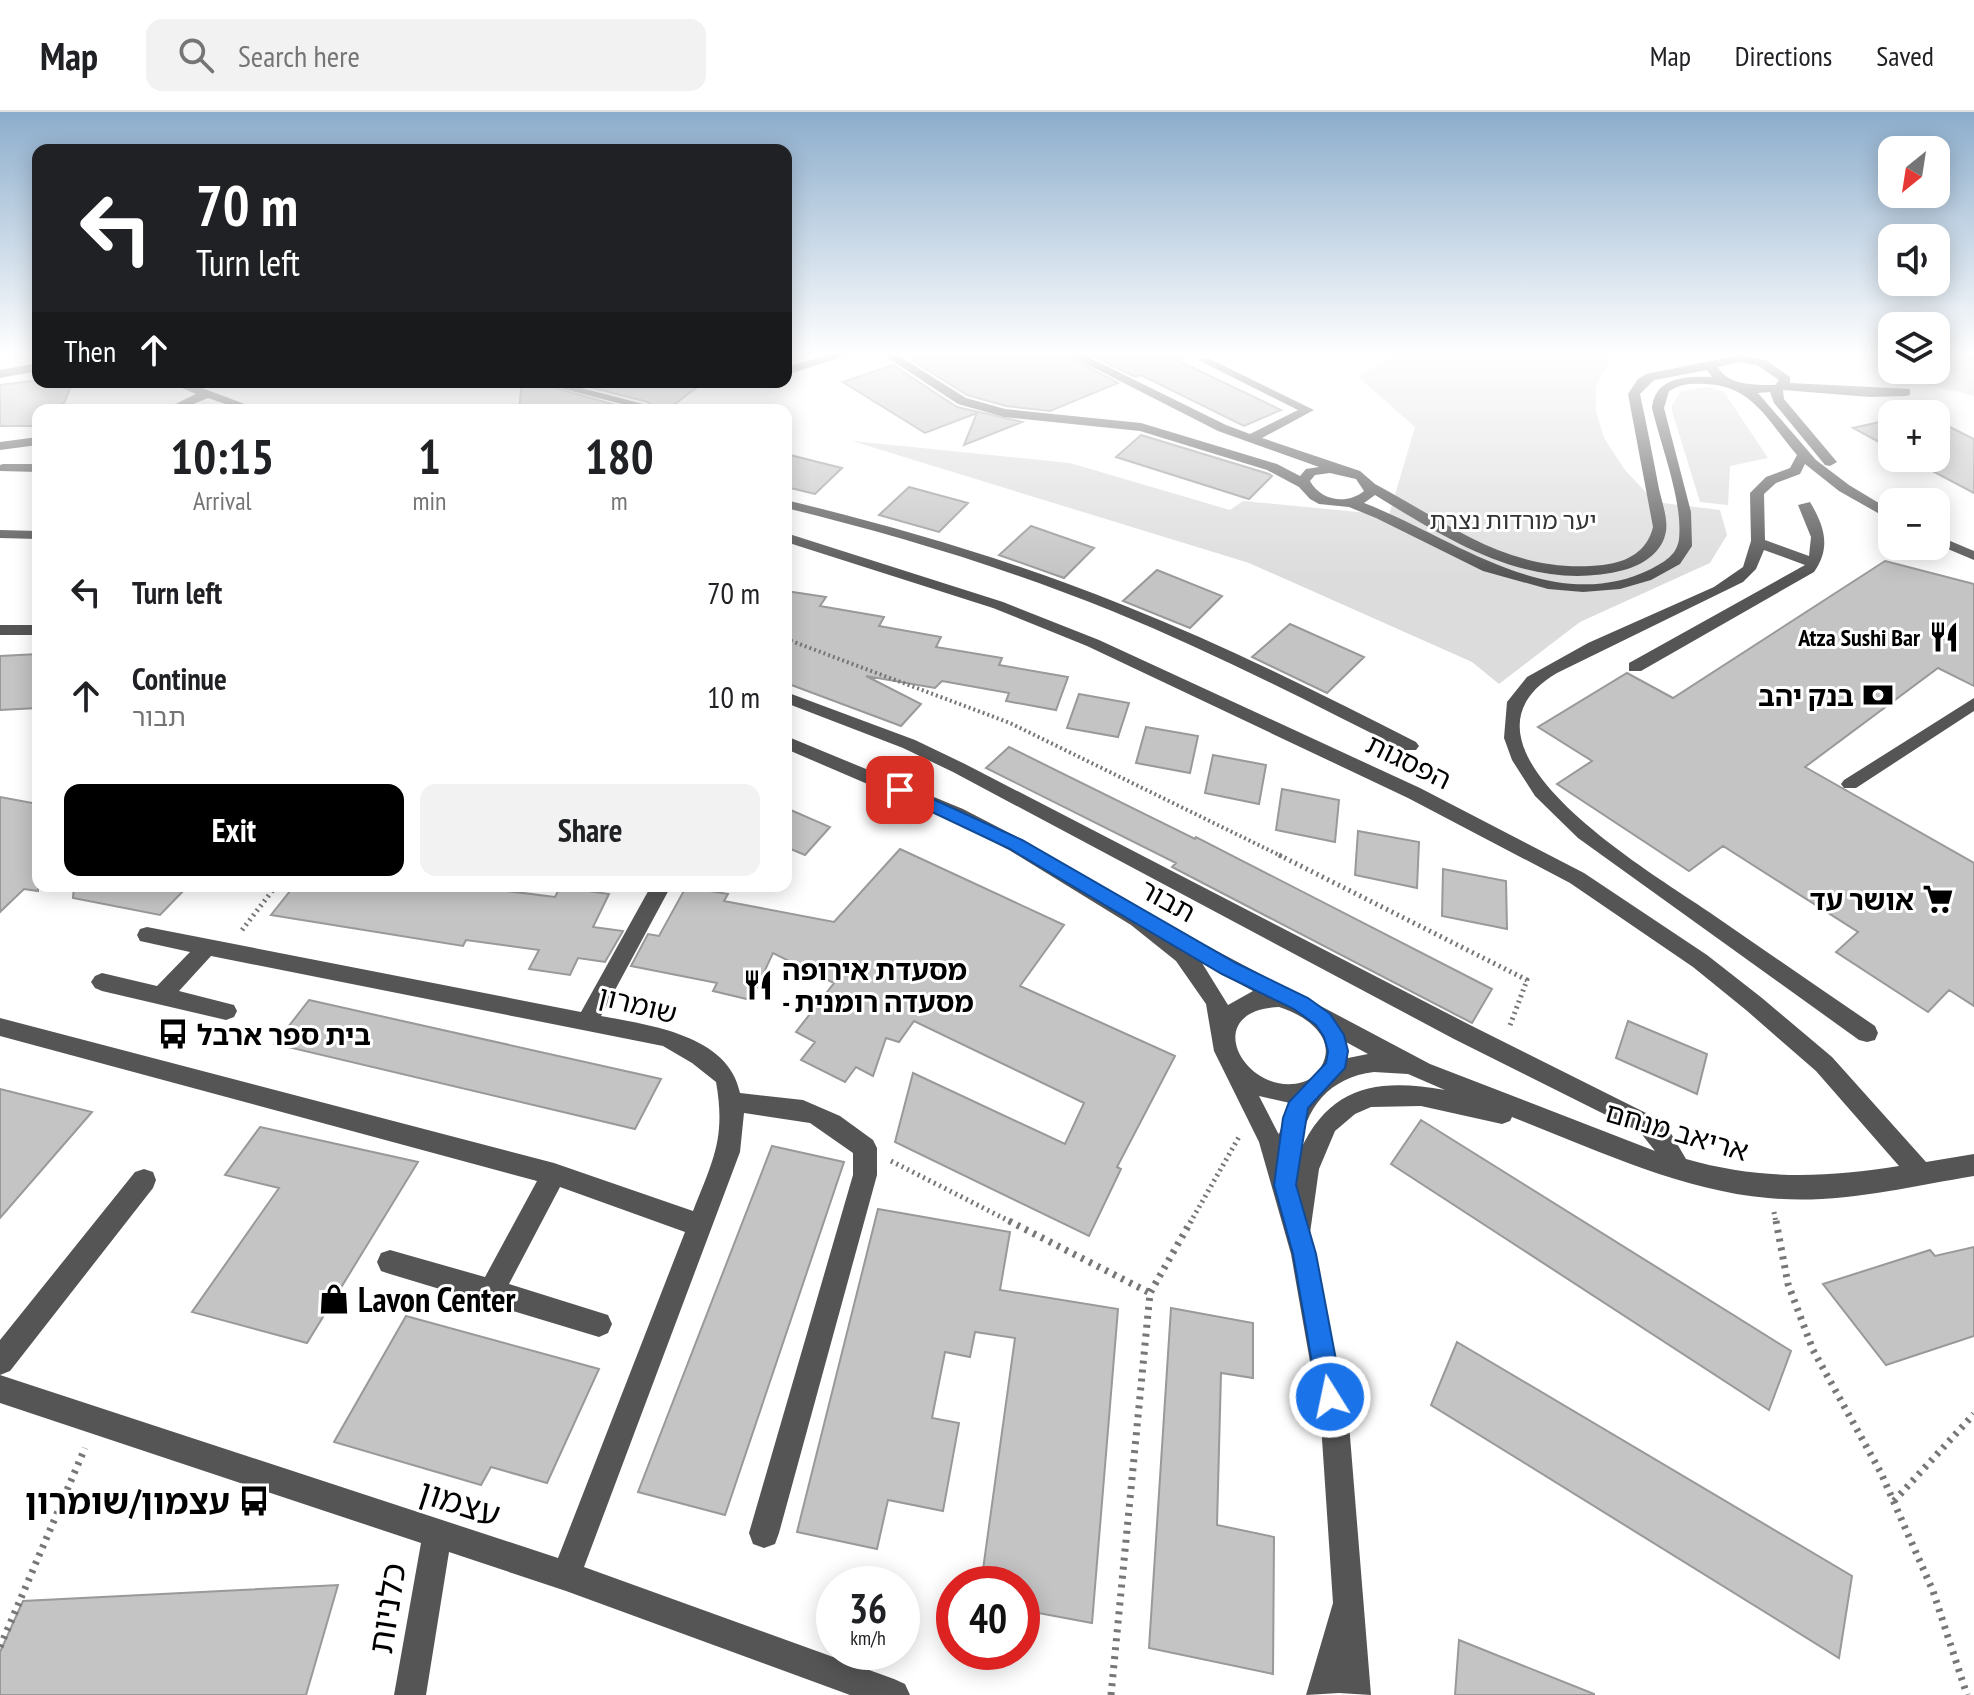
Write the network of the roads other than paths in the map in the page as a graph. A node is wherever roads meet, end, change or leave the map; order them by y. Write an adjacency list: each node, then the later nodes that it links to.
1 (1138, 428): 16 (street)
2 (1225, 428): 8 (street)
3 (1272, 428): 8 (street)
4 (1641, 428): 18 (street)
5 (1663, 428): 20 (street)
6 (1782, 428): 11 (street)
7 (1800, 428): 19 (street)
8 (1250, 439): 14 (street)
9 (32, 442): 10 (street)
10 (0, 446)
11 (1803, 455): 15 (street); 17 (street)
12 (3, 468): 13 (street)
13 (32, 468)
14 (1340, 470): 16 (street); 18 (street)
15 (1782, 477): 17 (street); 28 (street)
16 (1304, 484): 20 (street)
17 (1842, 486): 23 (street)
18 (1371, 487): 20 (street)
19 (1878, 496)
20 (1350, 503)
21 (1805, 505): 32 (street)
22 (792, 506): 39 (street)
23 (1878, 508)
24 (0, 534): 26 (street)
25 (1950, 534): 30 (street)
26 (32, 535)
27 (792, 539): 62 (street, הפסגות)
28 (1759, 543): 32 (street); 52 (street)
29 (1950, 545): 31 (street)
30 (1974, 545)
31 (1974, 556)
32 (1814, 563): 35 (street)
33 (0, 630): 34 (street)
34 (32, 630)
35 (1635, 667)
36 (792, 699): 60 (street)
37 (1974, 703): 40 (street)
38 (792, 745): 42 (street)
39 (1410, 746)
40 (1850, 784)
41 (658, 892): 50 (street)
42 (1116, 906): 47 (street, תבור); 53 (street, תבור)
43 (147, 935): 44 (street, שומרון)
44 (216, 949): 46 (street); 50 (street, שומרון)
45 (102, 982): 46 (street)
46 (161, 996): 48 (street)
47 (1293, 1001): 49 (street); 53 (street)
48 (226, 1011)
49 (1323, 1019): 55 (street); 56 (street)
50 (587, 1022): 57 (street, שומרון)
51 (0, 1027): 61 (street)
52 (1867, 1033)
53 (1223, 1034): 54 (street)
54 (1234, 1067): 56 (street); 64 (street)
55 (1422, 1071): 56 (street); 58 (street, אריאב מנחם)
56 (1324, 1081): 64 (street)
57 (731, 1102): 65 (street, שומרון); 72 (street)
58 (1572, 1131): 60 (street, אריאב מנחם); 66 (street)
59 (1974, 1165): 62 (street, אריאב מנחם)
60 (1678, 1168): 62 (street, אריאב מנחם)
61 (554, 1174): 65 (street); 68 (street)
62 (1922, 1175)
63 (144, 1180): 70 (street)
64 (1285, 1185): 66 (street)
65 (700, 1225): 74 (street, שומרון)
66 (1299, 1236): 75 (street)
67 (390, 1262): 68 (street)
68 (491, 1292): 69 (street)
69 (599, 1324)
70 (0, 1361)
71 (0, 1389): 73 (street, עצמון)
72 (764, 1533)
73 (437, 1534): 74 (street, עצמון); 76 (street, כלניות)
74 (566, 1576): 77 (street, עצמון)
75 (1348, 1597): 78 (street); 79 (street)
76 (410, 1695)
77 (894, 1695)
78 (1322, 1695)
79 (1355, 1695)

